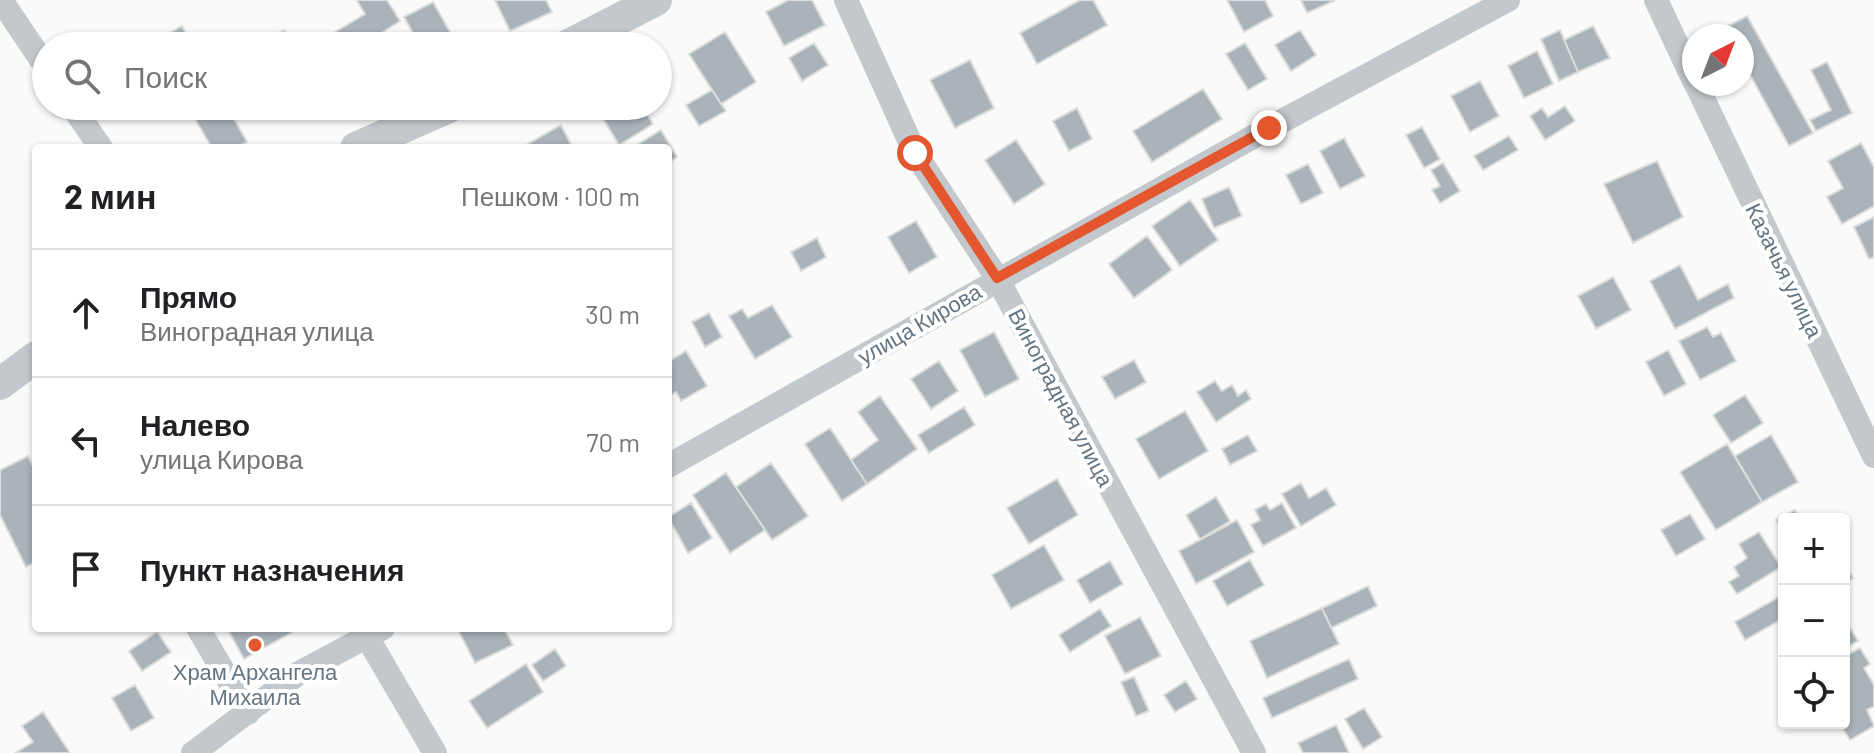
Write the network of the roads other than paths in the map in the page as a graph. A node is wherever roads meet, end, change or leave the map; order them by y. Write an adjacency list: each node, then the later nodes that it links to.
1 (1, 0): 7 (street)
2 (656, 0): 6 (street)
3 (846, 0): 14 (street, Виноградная улица)
4 (1508, 0): 14 (street, улица Кирова)
5 (1656, 0): 8 (street, Казачья улица)
6 (594, 32)
7 (32, 46)
8 (1682, 55)
9 (1702, 96): 17 (street, Казачья улица)
10 (82, 120): 12 (street)
11 (419, 120): 13 (street)
12 (98, 144)
13 (365, 144)
14 (997, 278): 18 (street, улица Кирова); 24 (street, Виноградная улица)
15 (32, 360): 16 (street)
16 (0, 384)
17 (1874, 456)
18 (672, 464)
19 (200, 632): 21 (street)
20 (375, 632): 21 (street); 23 (street)
21 (248, 713): 22 (street)
22 (193, 753)
23 (435, 753)
24 (1254, 753)

